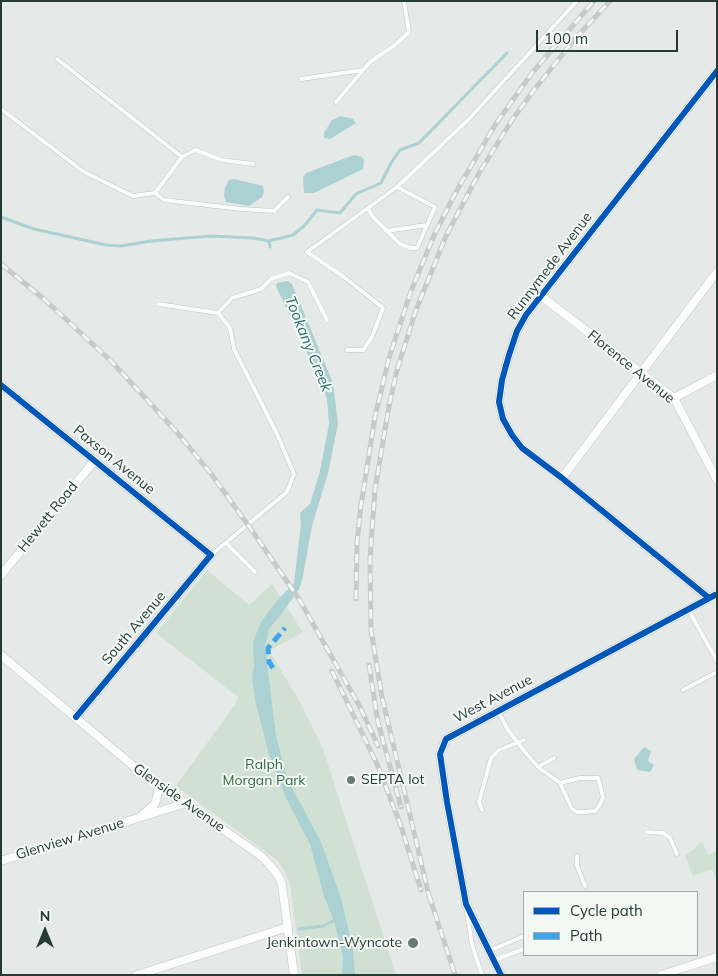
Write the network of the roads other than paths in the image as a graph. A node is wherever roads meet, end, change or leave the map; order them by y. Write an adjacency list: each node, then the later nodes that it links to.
1 (404, 1): 4 (lane)
2 (577, 1): 11 (lane)
3 (57, 59): 9 (lane)
4 (363, 70): 6 (lane); 7 (lane)
5 (715, 75): 18 (street, Runnymede Avenue)
6 (301, 79)
7 (336, 102)
8 (1, 109): 12 (lane)
9 (182, 157): 10 (lane); 12 (lane)
10 (253, 164)
11 (397, 187): 14 (lane); 15 (lane)
12 (155, 193): 13 (lane)
13 (288, 197)
14 (368, 208): 16 (lane); 22 (lane)
15 (427, 225): 16 (lane); 16 (lane)
16 (386, 231)
17 (717, 272): 23 (street)
18 (541, 296): 23 (street, Florence Avenue); 28 (street, Runnymede Avenue)
19 (158, 304): 20 (lane)
20 (218, 313): 21 (lane); 30 (lane)
21 (327, 320)
22 (347, 350)
23 (640, 372): 26 (street, Florence Avenue); 28 (street)
24 (717, 375): 26 (street)
25 (1, 385): 27 (street, Paxson Avenue)
26 (674, 398): 29 (street, Florence Avenue)
27 (95, 460): 31 (street, Paxson Avenue); 33 (street, Hewett Road)
28 (562, 478): 34 (street, Runnymede Avenue)
29 (717, 480)
30 (226, 543): 31 (lane); 32 (lane)
31 (211, 555): 41 (street, South Avenue)
32 (255, 572)
33 (1, 575)
34 (713, 596): 35 (street, West Avenue)
35 (688, 609): 37 (lane); 40 (street, West Avenue)
36 (1, 655): 41 (street, Glenside Avenue)
37 (717, 661)
38 (717, 672): 39 (lane)
39 (683, 690)
40 (498, 711): 43 (lane); 56 (street, West Avenue)
41 (76, 717): 46 (street, Glenside Avenue)
42 (524, 740): 43 (lane)
43 (518, 742): 45 (lane); 49 (lane)
44 (554, 758): 45 (lane)
45 (538, 767): 47 (lane)
46 (156, 782): 48 (street, Glenside Avenue); 50 (street, Glenview Avenue)
47 (560, 784): 47 (lane)
48 (186, 803): 50 (street, Glenview Avenue); 57 (street, Glenside Avenue)
49 (482, 810)
50 (139, 817): 54 (street, Glenview Avenue)
51 (646, 832): 52 (lane)
52 (677, 854)
53 (577, 856): 55 (lane)
54 (1, 861)
55 (585, 886)
56 (466, 904): 60 (street, West Avenue); 65 (lane)
57 (288, 927): 63 (street); 64 (street, Glenside Avenue)
58 (523, 936): 60 (lane)
59 (523, 949): 62 (lane)
60 (489, 951): 62 (street, West Avenue)
61 (717, 957): 67 (street)
62 (494, 960): 66 (street, West Avenue)
63 (137, 975)
64 (294, 975)
65 (482, 975)
66 (501, 975)
67 (661, 975)

